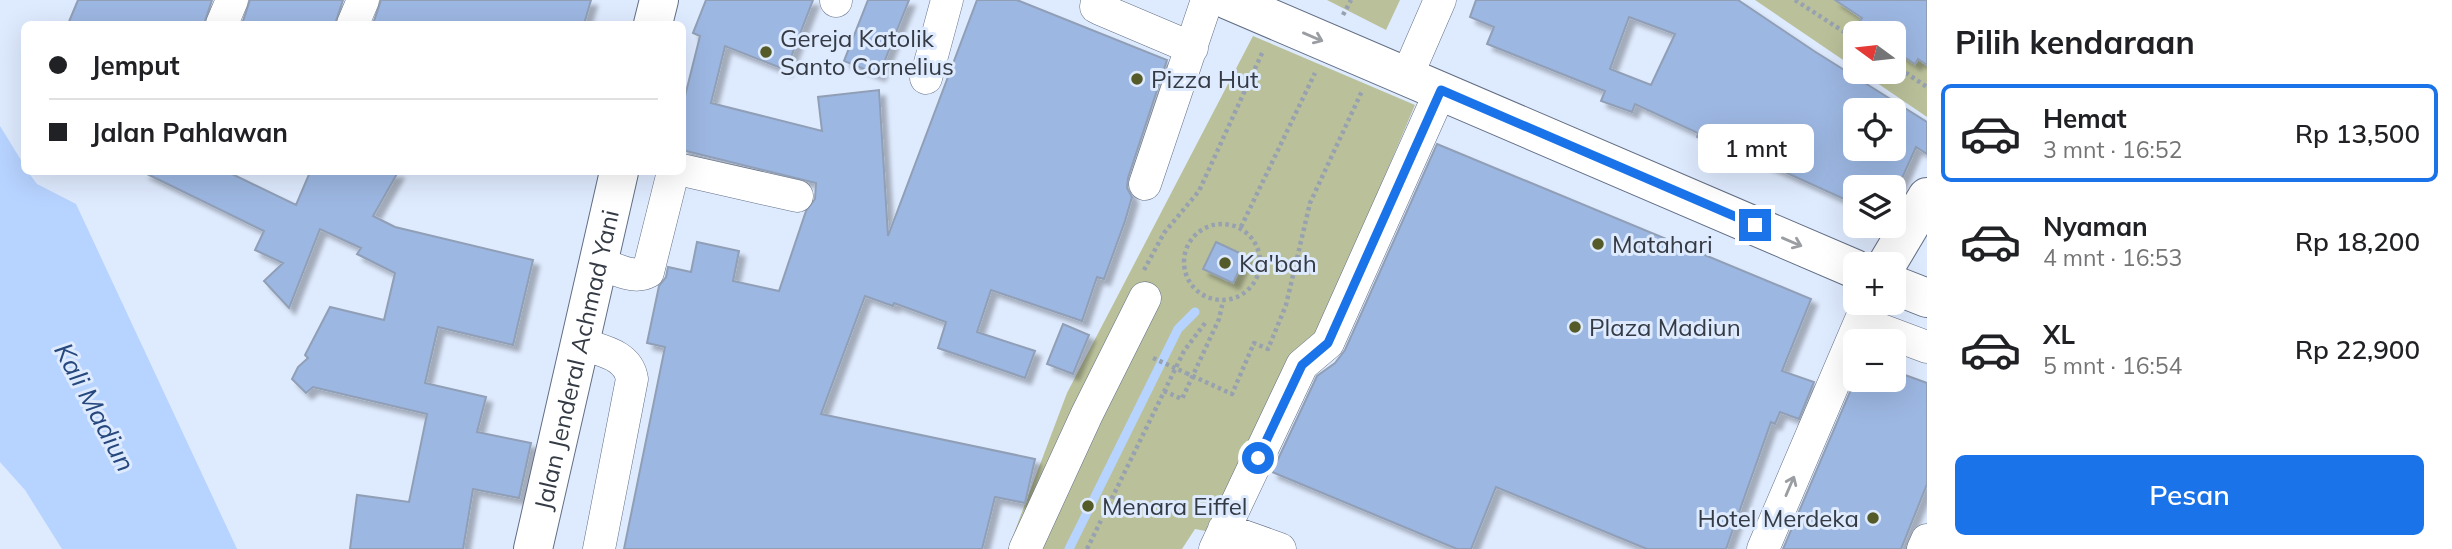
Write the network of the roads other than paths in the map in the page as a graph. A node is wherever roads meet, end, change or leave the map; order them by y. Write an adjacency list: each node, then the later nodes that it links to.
1 (232, 0): 10 (street)
2 (363, 0): 11 (street)
3 (659, 0): 12 (main road)
4 (947, 0): 15 (street)
5 (1097, 0): 13 (street)
6 (1208, 0): 13 (street)
7 (1228, 0): 9 (main road)
8 (1440, 0): 14 (street)
9 (1282, 11): 14 (main road, one-way to 14)
10 (223, 21)
11 (354, 21)
12 (654, 21)
13 (1192, 48): 19 (street)
14 (1408, 76): 24 (main road, one-way to 24); 32 (street)
15 (926, 78)
16 (686, 171): 20 (street)
17 (618, 175): 23 (main road, Jalan Jenderal Achmad Yani)
18 (672, 175): 23 (street)
19 (1145, 184)
20 (797, 196)
21 (1927, 197): 22 (main road)
22 (1894, 252)
23 (598, 262): 30 (main road, Jalan Jenderal Achmad Yani)
24 (1843, 263)
25 (1143, 288): 36 (street)
26 (1906, 290): 27 (main road)
27 (1927, 298)
28 (1863, 315): 38 (street, one-way to 28)
29 (1869, 315): 31 (street)
30 (579, 343): 34 (main road, Jalan Jenderal Achmad Yani); 35 (street)
31 (1927, 347)
32 (1219, 539): 37 (street)
33 (1927, 540): 39 (street)
34 (533, 549)
35 (599, 549)
36 (1026, 549)
37 (1280, 549)
38 (1763, 549)
39 (1923, 549)

